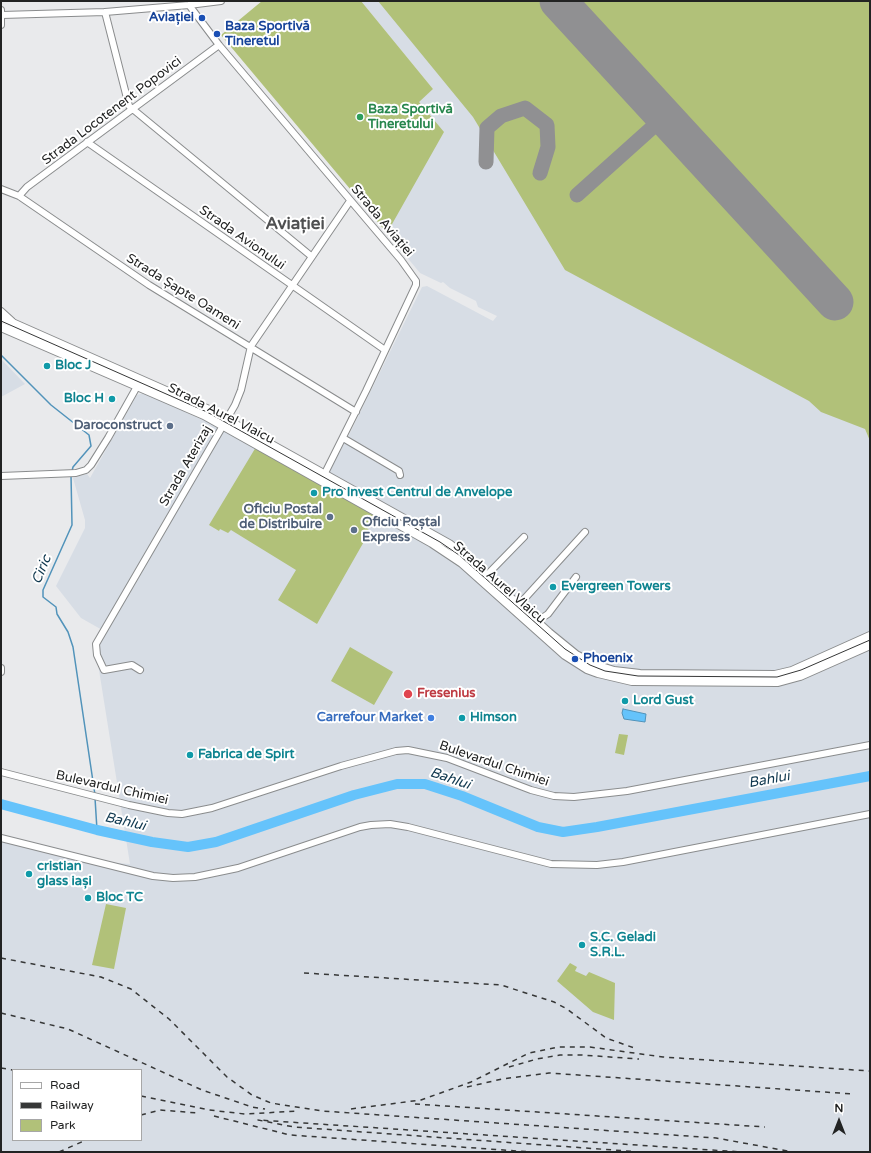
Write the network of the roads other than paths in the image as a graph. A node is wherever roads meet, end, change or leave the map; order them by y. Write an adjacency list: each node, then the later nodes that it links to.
1 (208, 1): 2 (street); 3 (street)
2 (221, 1)
3 (189, 6): 4 (street); 7 (street, Strada Aviației)
4 (106, 12): 5 (street); 8 (street)
5 (2, 13): 6 (street)
6 (1, 25)
7 (219, 45): 8 (street, Strada Locotenent Popovici); 12 (street, Strada Aviației)
8 (132, 110): 9 (street, Strada Locotenent Popovici); 13 (street)
9 (87, 142): 11 (street, Strada Locotenent Popovici); 14 (street, Strada Avionului)
10 (1, 189): 11 (street, Strada Șapte Oameni)
11 (19, 196): 19 (street, Strada Șapte Oameni)
12 (350, 201): 13 (street, Strada Aterizaj); 20 (street, Strada Aviației)
13 (311, 256): 14 (street, Strada Aterizaj)
14 (291, 285): 19 (street, Strada Aterizaj); 20 (street, Strada Avionului)
15 (1, 311): 17 (street, Strada Aurel Vlaicu)
16 (1, 318): 17 (main road, Strada Aurel Vlaicu)
17 (16, 324): 21 (main road, Strada Aurel Vlaicu)
18 (1, 327): 21 (main road, Strada Aurel Vlaicu)
19 (251, 346): 22 (street, Strada Șapte Oameni); 23 (street, Strada Aterizaj)
20 (385, 350): 22 (street, Strada Aviației)
21 (139, 383): 23 (main road, Strada Aurel Vlaicu); 26 (street)
22 (356, 412): 24 (street, Strada Aviației)
23 (224, 422): 27 (main road, Strada Aurel Vlaicu); 37 (street, Strada Aterizaj)
24 (343, 438): 25 (street); 27 (street, Strada Aviației)
25 (400, 475)
26 (1, 476)
27 (323, 478): 31 (main road, Strada Aurel Vlaicu)
28 (585, 532): 32 (street)
29 (524, 537): 31 (street)
30 (576, 577): 33 (street)
31 (483, 579): 32 (main road, Strada Aurel Vlaicu)
32 (516, 609): 33 (main road, Strada Aurel Vlaicu); 35 (main road, Strada Aurel Vlaicu)
33 (536, 622): 34 (main road, Strada Aurel Vlaicu)
34 (870, 636)
35 (870, 645)
36 (1, 668): 38 (street)
37 (140, 670)
38 (1, 672)
39 (870, 745): 40 (street, Bulevardul Chimiei)
40 (1, 772)
41 (870, 814): 42 (street)
42 (1, 838)

